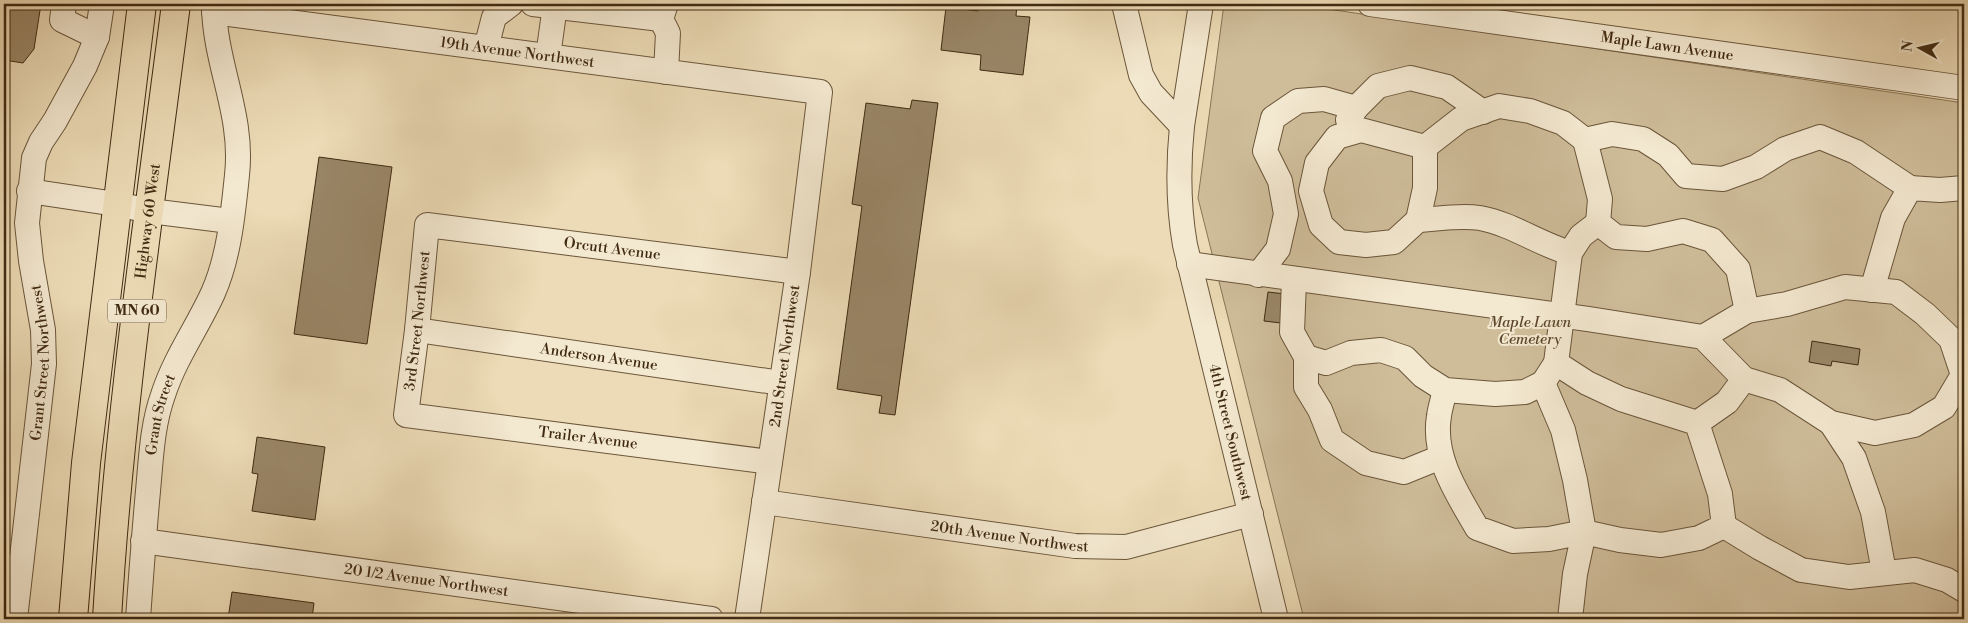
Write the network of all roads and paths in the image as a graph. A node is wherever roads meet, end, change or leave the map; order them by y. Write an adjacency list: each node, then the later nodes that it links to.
1 (64, 4): 12 (street)
2 (102, 4): 12 (street, Grant Street Northwest)
3 (142, 4): 27 (main road, MN 60)
4 (176, 4): 28 (main road, Highway 60 West / MN 60)
5 (511, 4): 13 (street)
6 (1124, 4): 20 (street)
7 (1201, 4): 20 (street, 4th Street Southwest)
8 (1370, 4): 16 (street, Maple Lawn Avenue)
9 (544, 5): 11 (street); 14 (street)
10 (214, 8): 13 (street, 19th Avenue Northwest); 30 (street, Grant Street)
11 (663, 11): 15 (street)
12 (96, 37): 26 (street, Grant Street Northwest)
13 (486, 48): 14 (street, 19th Avenue Northwest)
14 (548, 56): 15 (street, 19th Avenue Northwest)
15 (666, 72): 17 (street, 19th Avenue Northwest)
16 (1964, 88)
17 (820, 92): 35 (street, 2nd Street Northwest)
18 (1356, 108): 19 (street); 21 (street); 36 (street)
19 (1483, 112): 22 (street); 23 (street)
20 (1182, 126): 34 (street, 4th Street Southwest)
21 (1336, 137): 23 (street); 29 (street)
22 (1585, 140): 24 (street); 31 (street)
23 (1425, 148): 29 (street)
24 (1910, 188): 25 (street); 38 (street)
25 (1964, 188)
26 (29, 191): 27 (street); 62 (street, Grant Street Northwest)
27 (116, 204): 28 (street); 63 (main road, MN 60)
28 (150, 211): 30 (street); 64 (main road, Highway 60 West / MN 60)
29 (1418, 220): 33 (street)
30 (230, 221): 59 (street, Grant Street)
31 (1598, 223): 33 (street); 39 (street)
32 (427, 225): 35 (street, Orcutt Avenue); 41 (street, 3rd Street Northwest)
33 (1570, 253): 40 (street)
34 (1187, 255): 36 (street); 56 (street, 4th Street Southwest)
35 (798, 272): 47 (street, 2nd Street Northwest)
36 (1258, 275): 37 (street)
37 (1294, 280): 40 (street); 43 (street)
38 (1872, 290): 39 (street); 45 (street)
39 (1747, 311): 42 (street)
40 (1562, 316): 42 (street); 44 (street)
41 (417, 330): 47 (street, Anderson Avenue); 50 (street, 3rd Street Northwest)
42 (1703, 337): 46 (street)
43 (1306, 357): 49 (street); 53 (street)
44 (1556, 363): 48 (street); 52 (street)
45 (1964, 377): 51 (street)
46 (1744, 378): 51 (street); 52 (street)
47 (781, 383): 54 (street, 2nd Street Northwest)
48 (1543, 383): 49 (street); 58 (street)
49 (1445, 390): 53 (street)
50 (406, 414): 54 (street, Trailer Avenue)
51 (1831, 422): 60 (street)
52 (1696, 423): 57 (street)
53 (1440, 457): 58 (street)
54 (770, 462): 55 (street, 2nd Street Northwest)
55 (764, 502): 56 (street, 20th Avenue Northwest); 67 (street, 2nd Street Northwest)
56 (1250, 514): 68 (street, 4th Street Southwest)
57 (1724, 526): 58 (street); 60 (street)
58 (1584, 532): 69 (street)
59 (143, 541): 65 (street, Grant Street); 66 (street, 20 1/2 Avenue Northwest)
60 (1884, 572): 61 (street)
61 (1964, 590)
62 (15, 619)
63 (73, 619)
64 (107, 619)
65 (138, 619)
66 (711, 619)
67 (747, 619)
68 (1276, 619)
69 (1570, 619)

